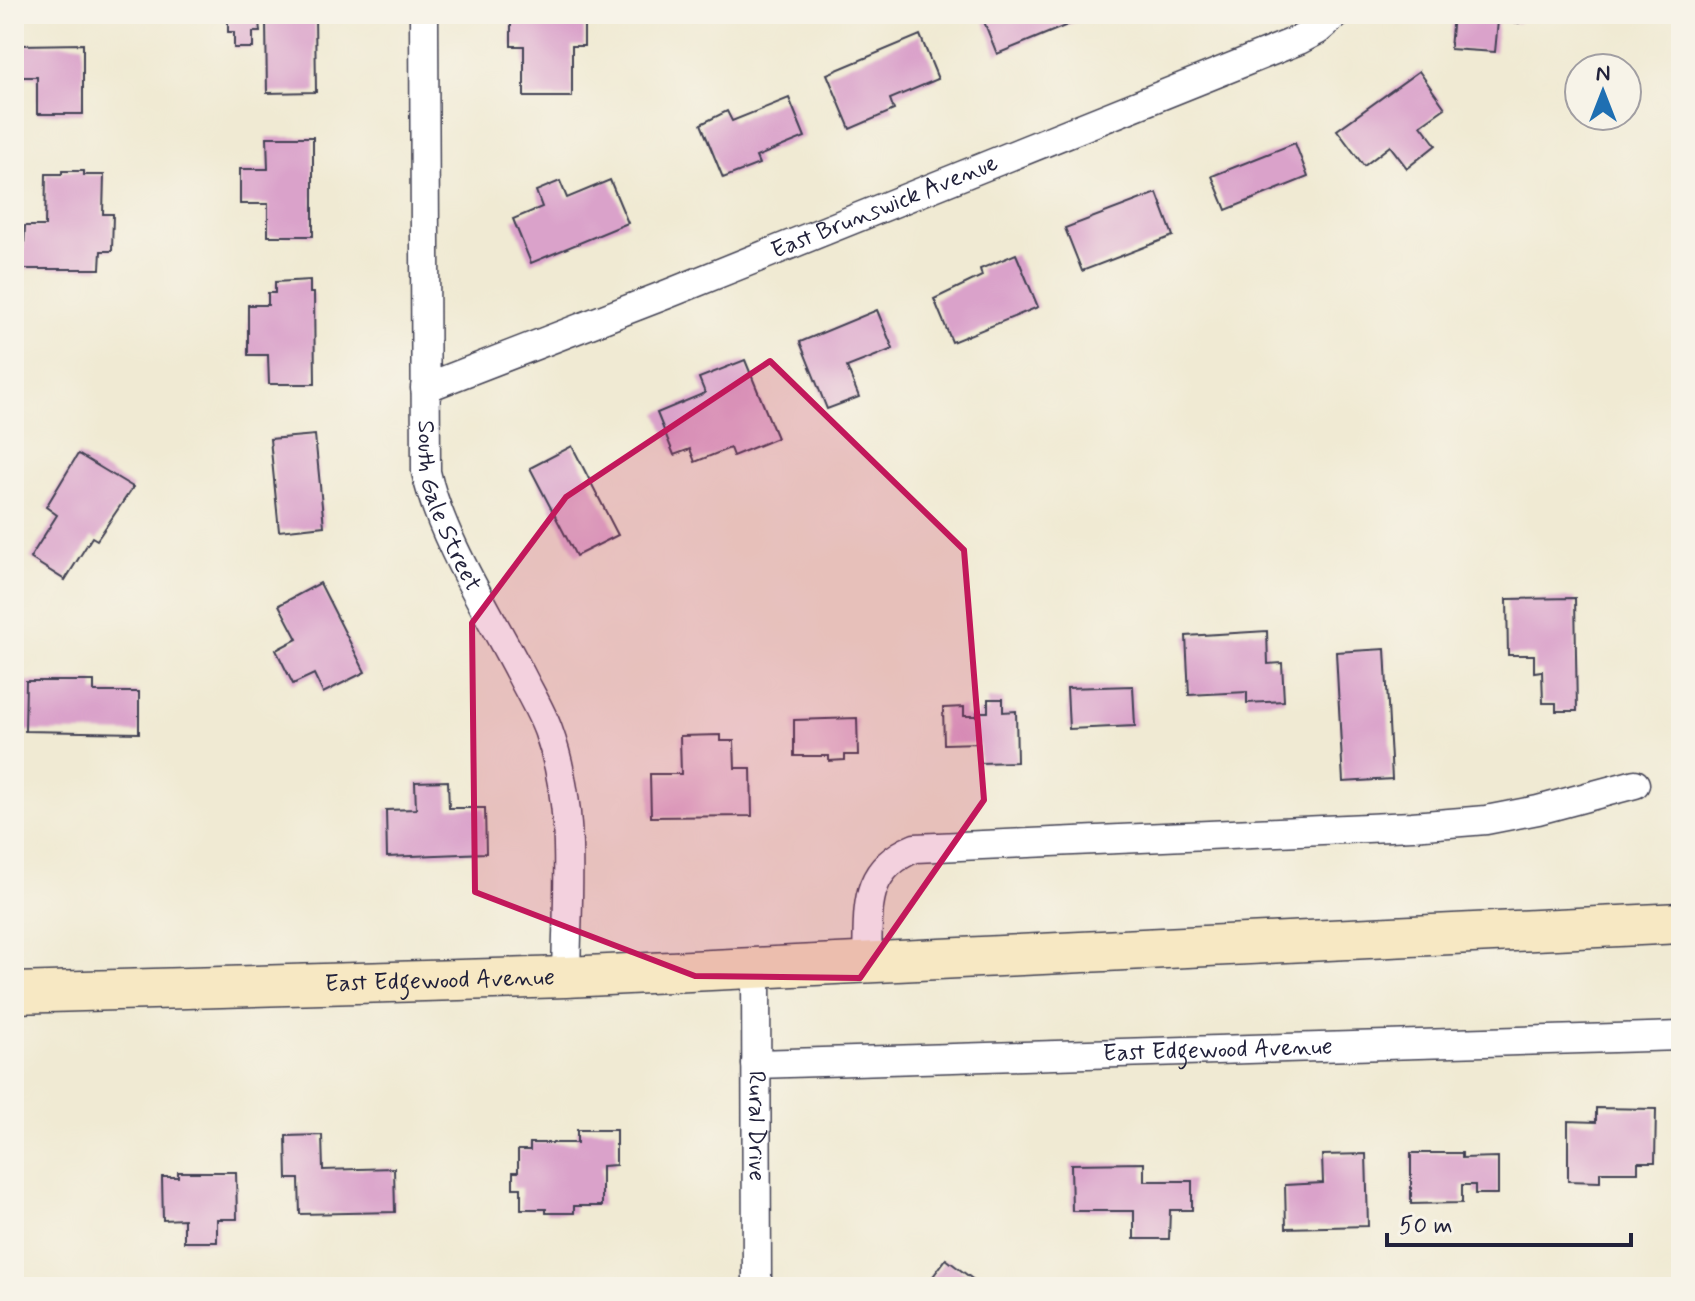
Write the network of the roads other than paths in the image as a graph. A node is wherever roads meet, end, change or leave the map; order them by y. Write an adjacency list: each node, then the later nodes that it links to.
1 (424, 14): 3 (street, South Gale Street)
2 (1336, 14): 3 (street, East Brunswick Avenue)
3 (425, 388): 8 (street, South Gale Street)
4 (1635, 784): 6 (street)
5 (1681, 923): 6 (main road, East Edgewood Avenue)
6 (867, 960): 7 (main road, East Edgewood Avenue)
7 (756, 966): 8 (main road, East Edgewood Avenue); 11 (street, Rural Drive)
8 (566, 977): 9 (main road, East Edgewood Avenue)
9 (14, 993)
10 (1681, 1036): 11 (street, East Edgewood Avenue)
11 (756, 1064): 12 (street, Rural Drive)
12 (757, 1287)

